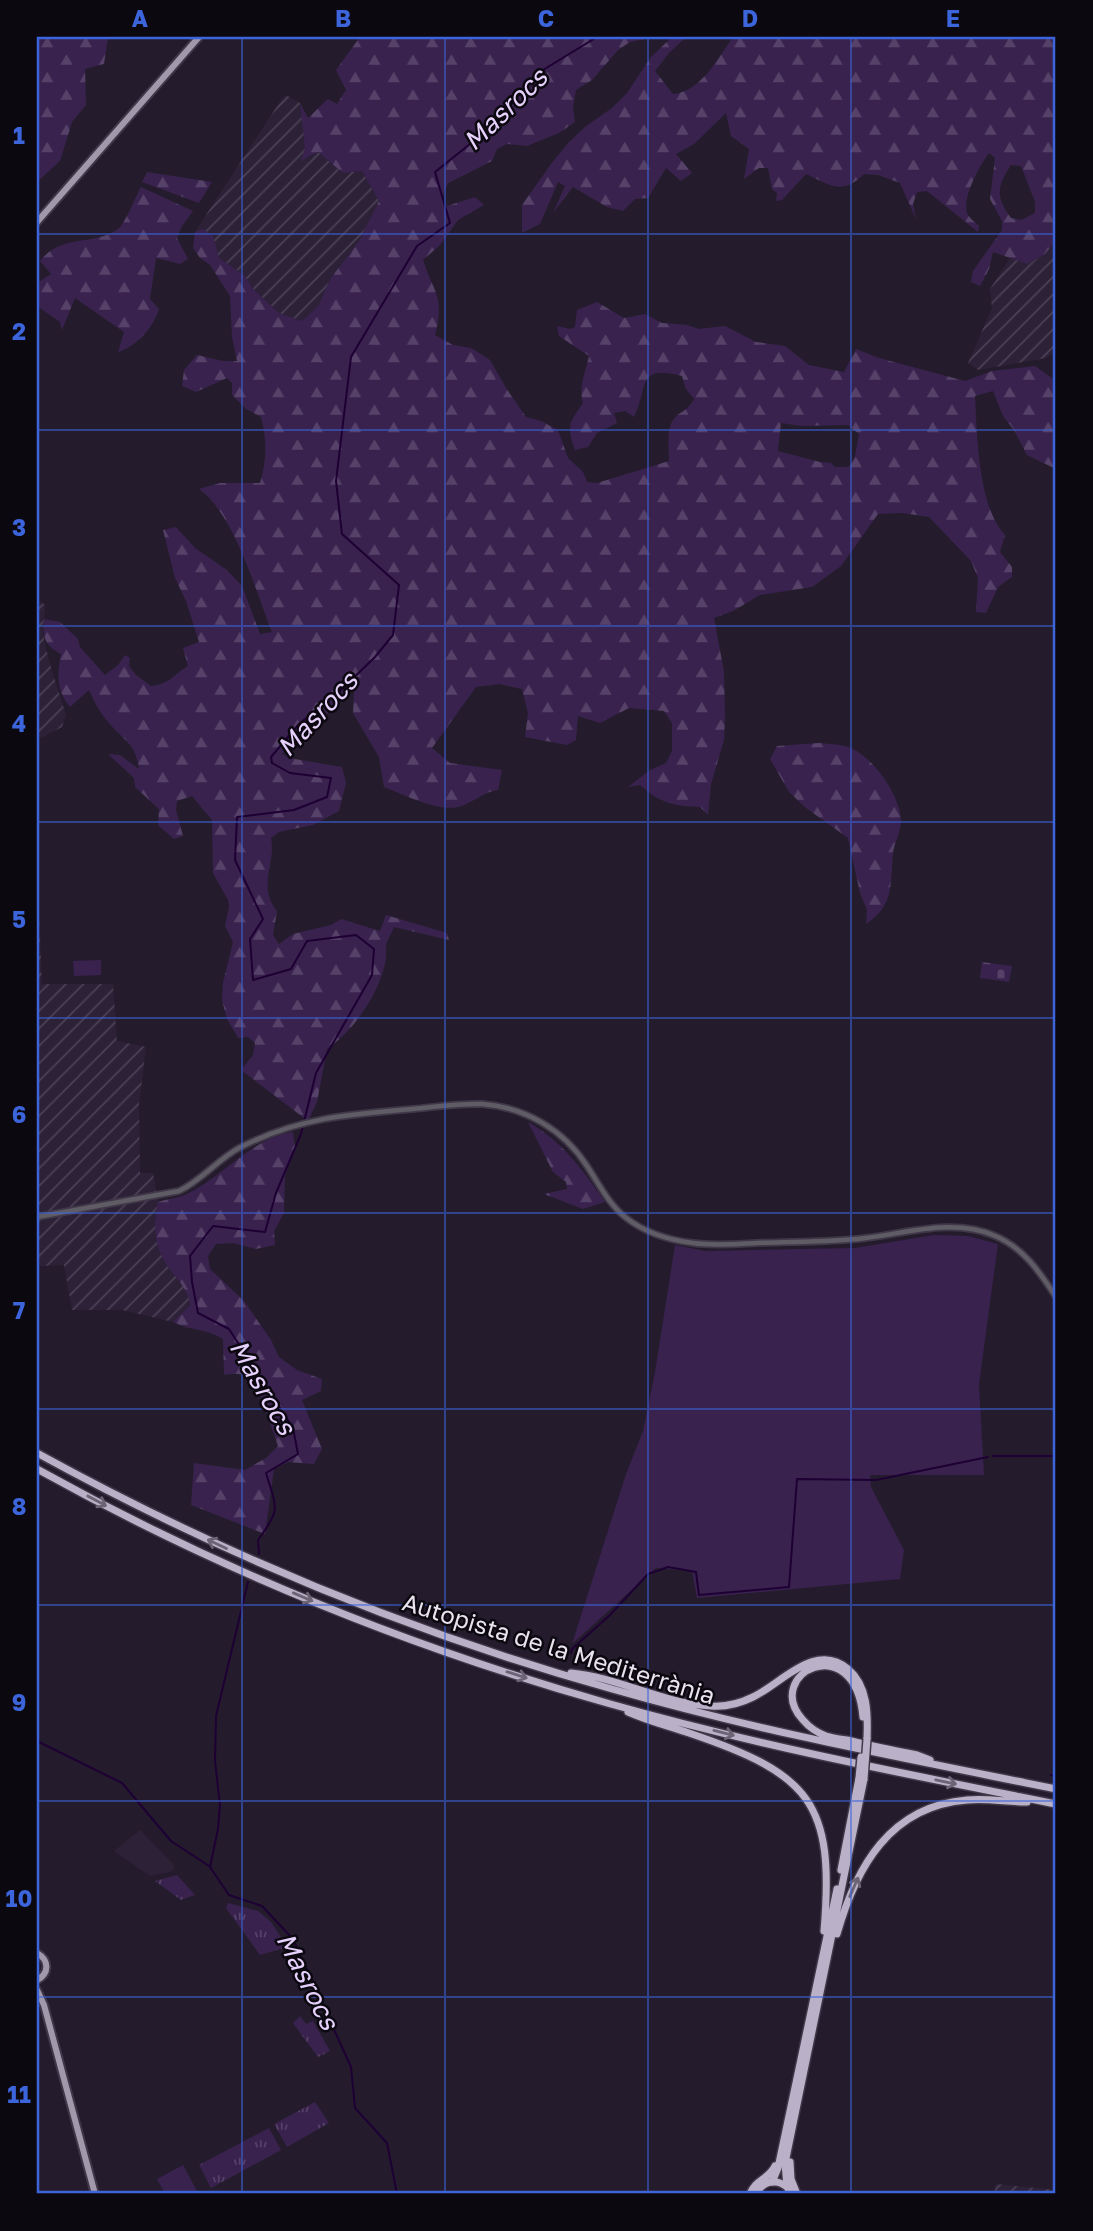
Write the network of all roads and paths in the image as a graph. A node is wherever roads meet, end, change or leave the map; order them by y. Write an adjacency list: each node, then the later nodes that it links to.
1 (200, 37): 2 (main road)
2 (37, 222)
3 (37, 1217): 4 (street)
4 (1056, 1297)
5 (37, 1452): 7 (highway, Autopista de la Mediterrània, one-way to 5)
6 (37, 1469): 8 (highway, Autopista de la Mediterrània, one-way to 8)
7 (556, 1672): 9 (highway); 10 (highway, Autopista de la Mediterrània)
8 (610, 1704): 12 (highway, Autopista de la Mediterrània, one-way to 12); 14 (highway)
9 (865, 1739): 10 (highway); 14 (highway, bridge)
10 (954, 1769): 11 (highway, Autopista de la Mediterrània)
11 (1056, 1789)
12 (1056, 1805): 14 (highway, one-way to 12)
13 (37, 1953): 15 (main road)
14 (822, 1975): 17 (highway); 18 (highway)
15 (39, 1979): 16 (main road)
16 (39, 1993): 21 (main road)
17 (796, 2113): 20 (highway); 24 (highway)
18 (783, 2143): 19 (highway); 22 (highway)
19 (772, 2182): 20 (highway); 23 (highway)
20 (789, 2191)
21 (95, 2194)
22 (750, 2194)
23 (756, 2194)
24 (797, 2194)

